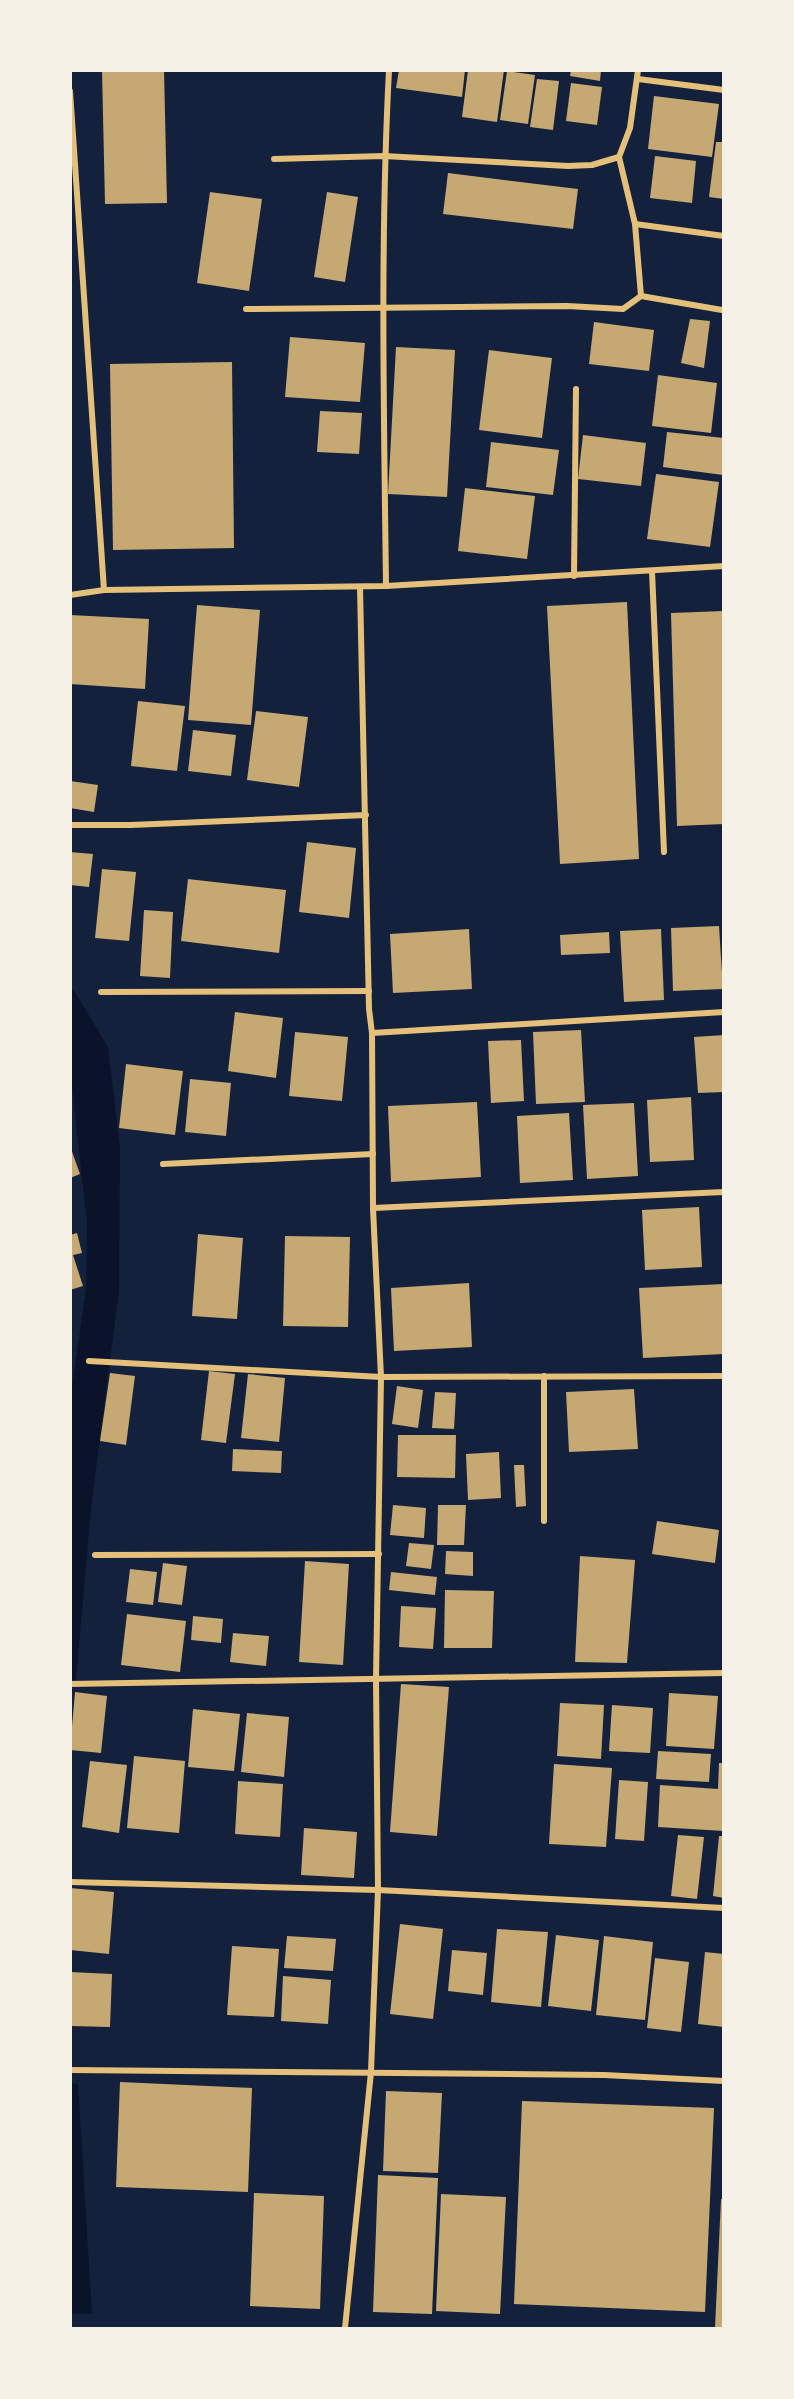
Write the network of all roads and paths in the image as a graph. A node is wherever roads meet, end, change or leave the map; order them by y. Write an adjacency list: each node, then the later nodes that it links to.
1 (389, 70): 6 (street)
2 (638, 70): 3 (street)
3 (638, 80): 4 (street); 7 (street)
4 (723, 90)
5 (70, 91): 21 (street)
6 (384, 156): 7 (street); 8 (street); 13 (street)
7 (619, 157): 9 (street)
8 (274, 159)
9 (635, 224): 10 (street); 11 (street)
10 (723, 236)
11 (641, 296): 13 (street); 14 (street)
12 (246, 309): 13 (street)
13 (383, 309): 19 (street)
14 (722, 310)
15 (576, 389): 18 (street)
16 (723, 566): 17 (street)
17 (652, 571): 18 (street); 25 (street)
18 (574, 576): 19 (street)
19 (386, 586): 20 (street)
20 (360, 587): 21 (street); 23 (street)
21 (104, 590): 22 (street)
22 (70, 595)
23 (366, 815): 24 (street); 26 (street)
24 (70, 825)
25 (664, 852)
26 (369, 991): 27 (street); 29 (street)
27 (101, 992)
28 (723, 1011): 29 (street)
29 (372, 1033): 30 (street)
30 (373, 1154): 31 (street); 33 (street)
31 (163, 1164)
32 (723, 1192): 33 (street)
33 (373, 1208): 37 (street)
34 (89, 1361): 37 (street)
35 (544, 1376): 36 (street); 37 (street); 38 (street)
36 (723, 1376)
37 (381, 1377): 39 (street)
38 (544, 1521)
39 (379, 1554): 40 (street); 42 (street)
40 (94, 1555)
41 (723, 1673): 42 (street)
42 (376, 1679): 43 (street); 45 (street)
43 (70, 1684)
44 (70, 1882): 45 (street)
45 (378, 1890): 46 (street); 48 (street)
46 (723, 1908)
47 (70, 2070): 48 (street)
48 (371, 2072): 49 (street); 50 (street)
49 (723, 2082)
50 (345, 2328)

